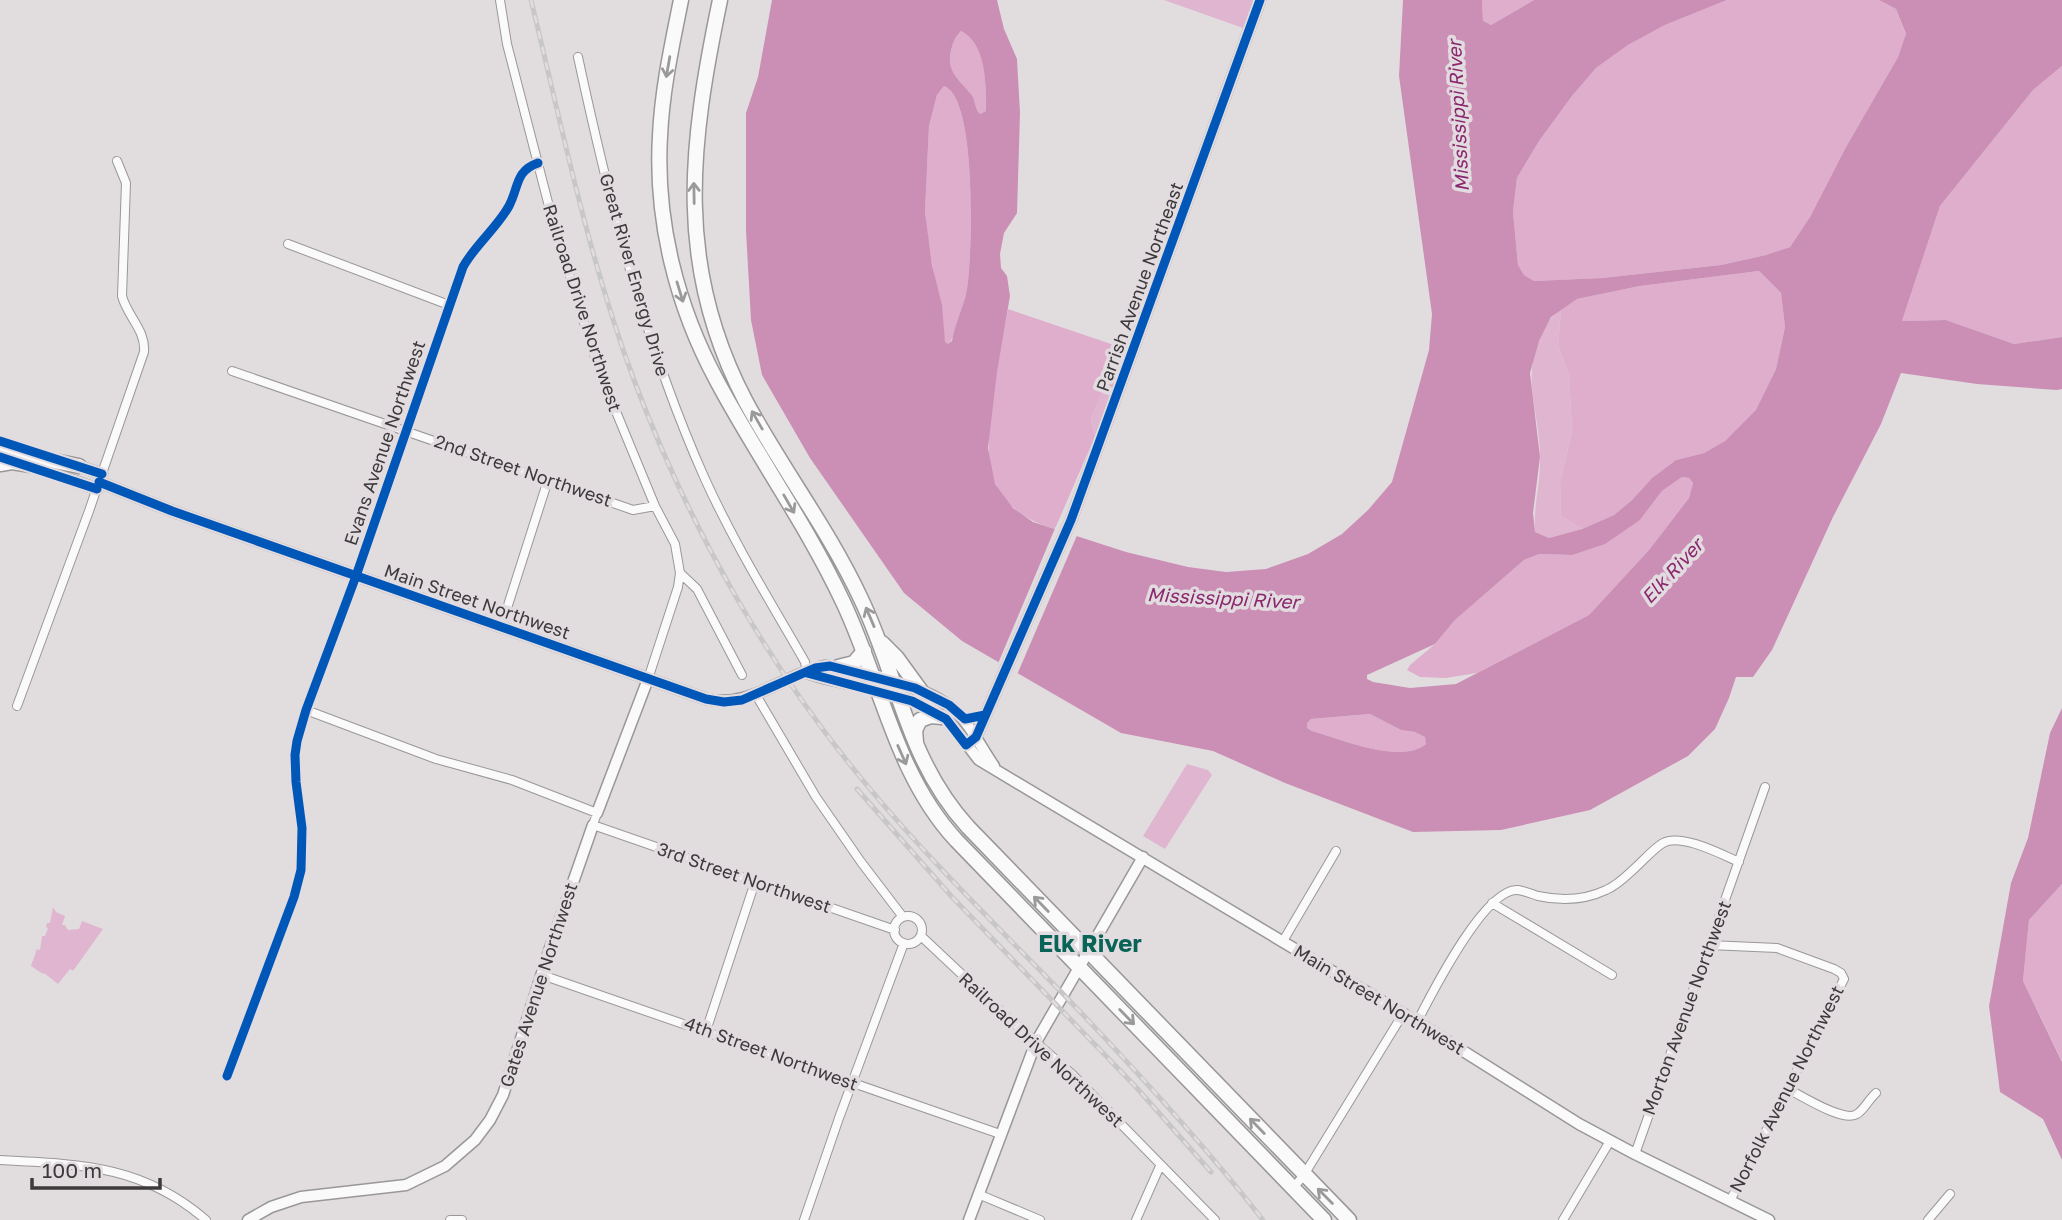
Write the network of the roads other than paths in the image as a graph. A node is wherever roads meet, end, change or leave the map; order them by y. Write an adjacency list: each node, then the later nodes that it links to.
1 (500, 0): 7 (street, Railroad Drive Northwest)
2 (681, 0): 26 (highway, one-way to 26)
3 (720, 0): 25 (highway, one-way to 3)
4 (1260, 0): 38 (main road, Parrish Avenue Northeast)
5 (578, 57): 28 (street, Great River Energy Drive)
6 (117, 161): 20 (street)
7 (538, 163): 9 (street, Evans Avenue Northwest); 21 (street, Railroad Drive Northwest)
8 (288, 244): 9 (street)
9 (449, 305): 11 (street, Evans Avenue Northwest)
10 (232, 371): 11 (street, 2nd Street Northwest)
11 (406, 429): 19 (street, 2nd Street Northwest); 23 (street, Evans Avenue Northwest)
12 (0, 432): 15 (highway)
13 (0, 443): 15 (main road, Main Street Northwest); 18 (highway)
14 (0, 457): 17 (main road, Main Street Northwest)
15 (60, 460): 18 (main road, Main Street Northwest)
16 (0, 464): 17 (highway)
17 (31, 465): 20 (main road, Main Street Northwest)
18 (79, 466): 20 (main road, Main Street Northwest)
19 (548, 481): 21 (street, 2nd Street Northwest); 24 (street)
20 (99, 482): 23 (main road, Main Street Northwest); 36 (street)
21 (655, 506): 22 (street, Railroad Drive Northwest)
22 (680, 573): 29 (street, Railroad Drive Northwest); 31 (street, Gates Avenue Northwest)
23 (356, 576): 24 (main road, Main Street Northwest); 37 (street, Evans Avenue Northwest)
24 (502, 627): 31 (main road, Main Street Northwest)
25 (880, 641): 32 (highway); 34 (highway)
26 (864, 651): 27 (highway); 30 (highway)
27 (838, 667): 28 (main road, Main Street Northwest); 30 (main road, Main Street Northwest)
28 (807, 673): 33 (main road, Main Street Northwest); 35 (main road, Main Street Northwest)
29 (742, 675)
30 (874, 676): 32 (main road, Main Street Northwest); 33 (highway)
31 (648, 679): 35 (main road, Main Street Northwest); 46 (main road, Gates Avenue Northwest)
32 (895, 688): 33 (main road, Main Street Northwest); 34 (main road, Main Street Northwest); 40 (main road, Main Street Northwest); 43 (highway)
33 (879, 691): 59 (highway, one-way to 59)
34 (921, 691): 39 (main road, Main Street Northwest)
35 (756, 695): 52 (street)
36 (17, 706)
37 (306, 710): 46 (street, 3rd Street Northwest); 66 (street, Evans Avenue Northwest)
38 (985, 715): 39 (main road); 41 (main road, Parrish Avenue Northeast)
39 (960, 716): 41 (main road, Main Street Northwest)
40 (942, 717): 42 (main road, Main Street Northwest); 43 (highway)
41 (976, 737): 42 (main road); 44 (main road, Main Street Northwest)
42 (966, 745): 44 (main road, Main Street Northwest)
43 (917, 750): 58 (highway, one-way to 43)
44 (995, 768): 48 (main road, Main Street Northwest)
45 (1765, 787): 49 (street, Morton Avenue Northwest)
46 (595, 819): 50 (street, 3rd Street Northwest); 60 (main road, Gates Avenue Northwest)
47 (1336, 851): 55 (street)
48 (1143, 857): 55 (main road, Main Street Northwest); 58 (main road)
49 (1739, 862): 51 (street); 57 (street, Morton Avenue Northwest)
50 (755, 882): 53 (street, 3rd Street Northwest); 64 (street)
51 (1492, 903): 61 (street); 63 (street)
52 (903, 917): 53 (street); 54 (street)
53 (895, 930): 56 (street)
54 (921, 936): 56 (street); 65 (street, Railroad Drive Northwest)
55 (1283, 942): 62 (main road, Main Street Northwest)
56 (904, 943): 67 (street)
57 (1709, 945): 68 (street, Norfolk Avenue Northwest); 72 (street, Morton Avenue Northwest)
58 (1089, 953): 59 (main road); 75 (highway, one-way to 58)
59 (1080, 968): 65 (main road); 76 (highway, one-way to 76)
60 (542, 975): 64 (street, 4th Street Northwest); 82 (main road, Gates Avenue Northwest)
61 (1612, 975)
62 (1403, 1014): 63 (main road, Main Street Northwest); 75 (street)
63 (1417, 1022): 71 (main road, Main Street Northwest)
64 (706, 1031): 67 (street, 4th Street Northwest)
65 (1035, 1042): 70 (main road); 74 (street, Railroad Drive Northwest)
66 (227, 1076)
67 (852, 1083): 70 (street, 4th Street Northwest); 85 (street)
68 (1788, 1089): 69 (street); 79 (street, Norfolk Avenue Northwest)
69 (1876, 1093)
70 (1000, 1134): 77 (main road)
71 (1610, 1141): 72 (main road, Main Street Northwest); 92 (street)
72 (1634, 1154): 79 (main road, Main Street Northwest)
73 (0, 1160): 81 (street)
74 (1160, 1166): 88 (street); 89 (street, Railroad Drive Northwest)
75 (1304, 1175): 76 (street); 91 (highway, one-way to 75)
76 (1293, 1188): 90 (highway)
77 (978, 1194): 86 (main road); 87 (street)
78 (1950, 1194): 94 (street)
79 (1730, 1201): 80 (main road, Main Street Northwest)
80 (1755, 1217): 93 (main road, Main Street Northwest)
81 (206, 1220)
82 (248, 1220)
83 (450, 1220): 84 (street)
84 (462, 1220)
85 (804, 1220)
86 (969, 1220)
87 (1040, 1220)
88 (1136, 1220)
89 (1215, 1220)
90 (1324, 1220)
91 (1349, 1220)
92 (1563, 1220)
93 (1769, 1220)
94 (1928, 1220)

